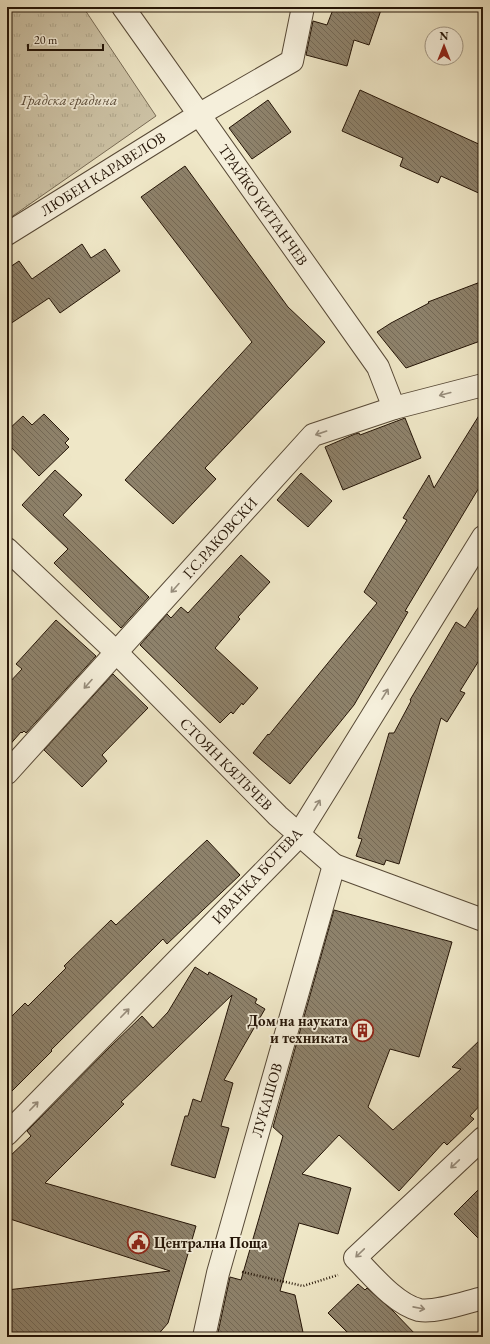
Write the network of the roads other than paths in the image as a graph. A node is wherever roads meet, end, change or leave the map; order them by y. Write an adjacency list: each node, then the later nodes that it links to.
1 (123, 7): 3 (street, ТРАЙКО КИТАНЧЕВ)
2 (303, 7): 3 (street, ЛЮБЕН КАРАВЕЛОВ)
3 (200, 114): 4 (street, ЛЮБЕН КАРАВЕЛОВ); 6 (street, ТРАЙКО КИТАНЧЕВ)
4 (7, 234)
5 (483, 384): 6 (street, Г.С.РАКОВСКИ, one-way to 6)
6 (394, 408): 9 (street, Г.С.РАКОВСКИ, one-way to 9)
7 (483, 537): 11 (street, ИВАНКА БОТЕВА, one-way to 7)
8 (7, 550): 9 (street, СТОЯН КЯЛЪЧЕВ)
9 (116, 652): 10 (street, Г.С.РАКОВСКИ, one-way to 10); 11 (street, СТОЯН КЯЛЪЧЕВ)
10 (7, 773)
11 (299, 834): 12 (street, СТОЯН КЯЛЪЧЕВ); 14 (street, ИВАНКА БОТЕВА, one-way to 11)
12 (334, 865): 13 (street, СТОЯН КЯЛЪЧЕВ); 17 (street, ЛУКАШОВ)
13 (483, 920)
14 (7, 1134)
15 (483, 1138): 16 (street, one-way to 16)
16 (483, 1298)
17 (204, 1337)

